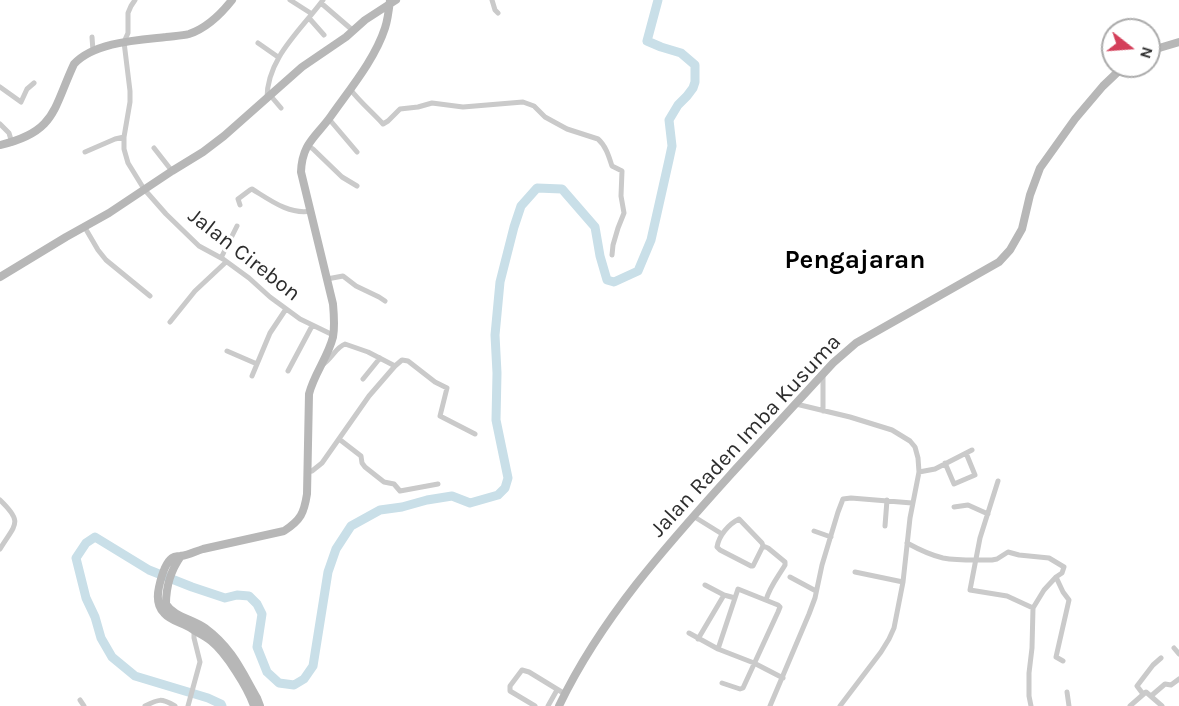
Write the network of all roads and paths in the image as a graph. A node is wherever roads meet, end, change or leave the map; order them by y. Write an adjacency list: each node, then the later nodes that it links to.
1 (135, 0): 12 (street)
2 (290, 0): 8 (street)
3 (492, 0): 7 (street)
4 (229, 1): 12 (street)
5 (322, 1): 8 (street); 9 (street)
6 (392, 1): 21 (street); 22 (street)
7 (498, 13)
8 (310, 16): 10 (street); 17 (street)
9 (350, 28)
10 (324, 34)
11 (92, 37): 16 (street)
12 (124, 42): 16 (street); 26 (street)
13 (1179, 42): 15 (street)
14 (258, 43): 17 (street)
15 (1161, 47)
16 (93, 51): 27 (street)
17 (278, 57): 22 (street)
18 (1111, 78): 56 (street, Jalan Raden Imba Kusuma)
19 (34, 83): 20 (street)
20 (0, 87)
21 (350, 89): 24 (street); 40 (street)
22 (268, 96): 23 (street); 33 (street)
23 (281, 108)
24 (329, 119): 28 (street); 32 (street)
25 (0, 124): 27 (street)
26 (124, 137): 31 (street); 35 (street, Jalan Cirebon)
27 (12, 143): 29 (street)
28 (307, 145): 34 (street); 37 (street)
29 (0, 146)
30 (154, 148): 33 (street)
31 (85, 152)
32 (357, 152)
33 (172, 171): 35 (street)
34 (357, 186)
35 (144, 189): 38 (street); 41 (street, Jalan Cirebon)
36 (240, 205): 37 (street)
37 (311, 211): 43 (street)
38 (84, 226): 42 (street); 44 (street)
39 (237, 226): 41 (street)
40 (612, 255)
41 (224, 260): 46 (street, Jalan Cirebon); 47 (street)
42 (0, 278)
43 (327, 279): 45 (street); 49 (street)
44 (150, 296)
45 (385, 301)
46 (286, 309): 48 (street, Jalan Cirebon); 52 (street)
47 (170, 322)
48 (312, 326): 49 (street, Jalan Cirebon); 55 (street)
49 (333, 335): 53 (street)
50 (226, 351): 52 (street)
51 (380, 358): 53 (street); 54 (street); 58 (street)
52 (258, 364): 57 (street)
53 (320, 365): 64 (street)
54 (395, 366): 61 (street); 62 (street)
55 (288, 371)
56 (823, 374): 59 (street, Jalan Raden Imba Kusuma); 60 (street)
57 (252, 376)
58 (363, 379)
59 (796, 404): 60 (street); 73 (street, Jalan Raden Imba Kusuma)
60 (823, 411): 65 (street)
61 (474, 434)
62 (339, 439): 64 (street); 67 (street)
63 (945, 463): 63 (street); 65 (street)
64 (307, 472): 87 (street)
65 (919, 472): 70 (street)
66 (998, 481): 72 (street)
67 (438, 484)
68 (0, 500): 80 (street)
69 (887, 500): 70 (street); 74 (street); 77 (street)
70 (912, 503): 78 (street)
71 (954, 507): 72 (street)
72 (988, 514): 81 (street)
73 (693, 516): 76 (street); 105 (street, Jalan Raden Imba Kusuma)
74 (885, 526)
75 (814, 531): 77 (street)
76 (722, 534): 79 (street); 79 (street)
77 (831, 537): 88 (street)
78 (907, 543): 81 (street); 85 (street)
79 (764, 546): 91 (street)
80 (0, 549)
81 (975, 560): 84 (street); 92 (street)
82 (855, 572): 85 (street)
83 (790, 577): 88 (street)
84 (1056, 577): 92 (street); 100 (street)
85 (903, 582): 118 (street)
86 (705, 585): 89 (street)
87 (163, 588): 93 (street); 113 (street)
88 (816, 591): 102 (street)
89 (724, 595): 90 (street); 95 (street)
90 (735, 598): 91 (street); 97 (street)
91 (766, 600): 101 (street)
92 (1033, 608): 119 (street)
93 (194, 630): 109 (street); 112 (street)
94 (689, 633): 95 (street)
95 (698, 639): 97 (street)
96 (1174, 648): 98 (street)
97 (718, 649): 101 (street)
98 (1179, 654)
99 (1161, 658): 107 (street)
100 (1063, 661)
101 (754, 663): 102 (street); 104 (street)
102 (783, 678): 117 (street)
103 (1179, 679): 108 (street)
104 (722, 683)
105 (561, 692): 114 (street); 115 (street); 116 (street, Jalan Raden Imba Kusuma)
106 (1067, 692): 120 (street)
107 (1143, 694): 108 (street); 121 (street)
108 (1151, 696): 122 (street)
109 (188, 705)
110 (145, 706): 111 (street)
111 (175, 706)
112 (254, 706)
113 (260, 706)
114 (535, 706)
115 (548, 706)
116 (559, 706)
117 (771, 706)
118 (840, 706)
119 (1031, 706)
120 (1069, 706)
121 (1130, 706)
122 (1162, 706)

